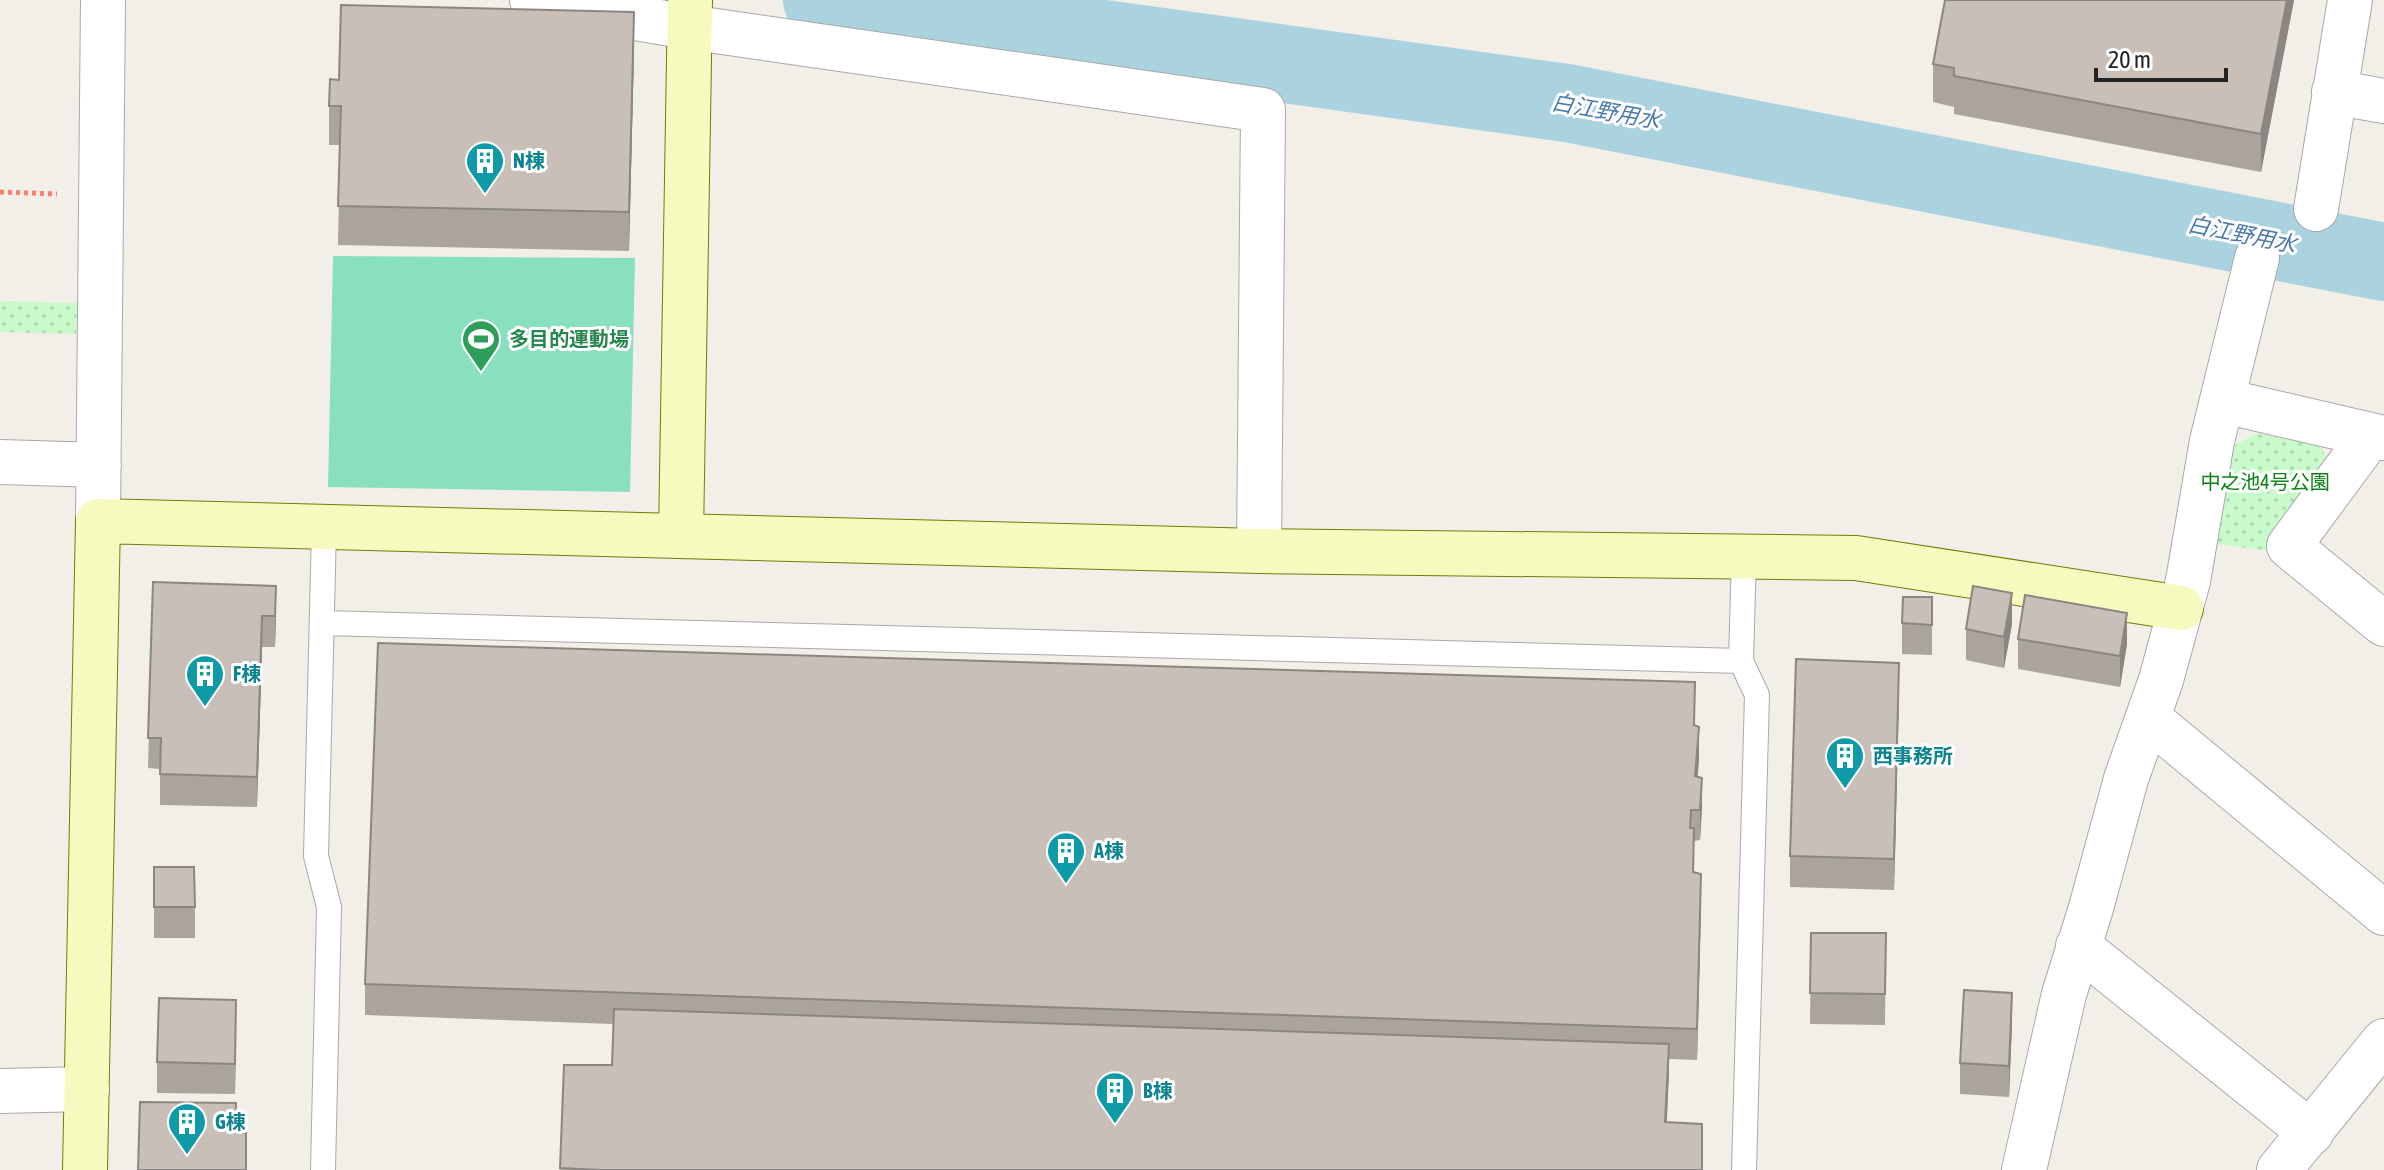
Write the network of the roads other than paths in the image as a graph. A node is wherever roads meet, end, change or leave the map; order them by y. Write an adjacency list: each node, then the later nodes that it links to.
1 (103, 0): 12 (street)
2 (532, 0): 4 (street)
3 (2350, 0): 5 (street)
4 (689, 12): 15 (street); 16 (street)
5 (2334, 92): 6 (street); 7 (street)
6 (2384, 101)
7 (2316, 209)
8 (2257, 258): 9 (street)
9 (2224, 401): 10 (street); 18 (street)
10 (2377, 436): 20 (street)
11 (0, 462): 12 (street)
12 (99, 465): 13 (street)
13 (98, 521): 14 (street); 26 (street)
14 (324, 528): 15 (street); 19 (lane)
15 (681, 536): 16 (street)
16 (1259, 551): 17 (street)
17 (1744, 556): 18 (street); 21 (lane)
18 (2181, 608): 22 (street)
19 (323, 623): 21 (lane); 30 (lane)
20 (2384, 624)
21 (1741, 661): 31 (lane)
22 (2148, 718): 23 (street); 24 (street)
23 (2384, 913)
24 (2078, 946): 28 (street); 32 (street)
25 (2384, 1041): 28 (street)
26 (87, 1089): 27 (street); 29 (street)
27 (0, 1091)
28 (2311, 1133): 33 (street)
29 (85, 1170)
30 (323, 1170)
31 (1744, 1170)
32 (2024, 1170)
33 (2279, 1170)

